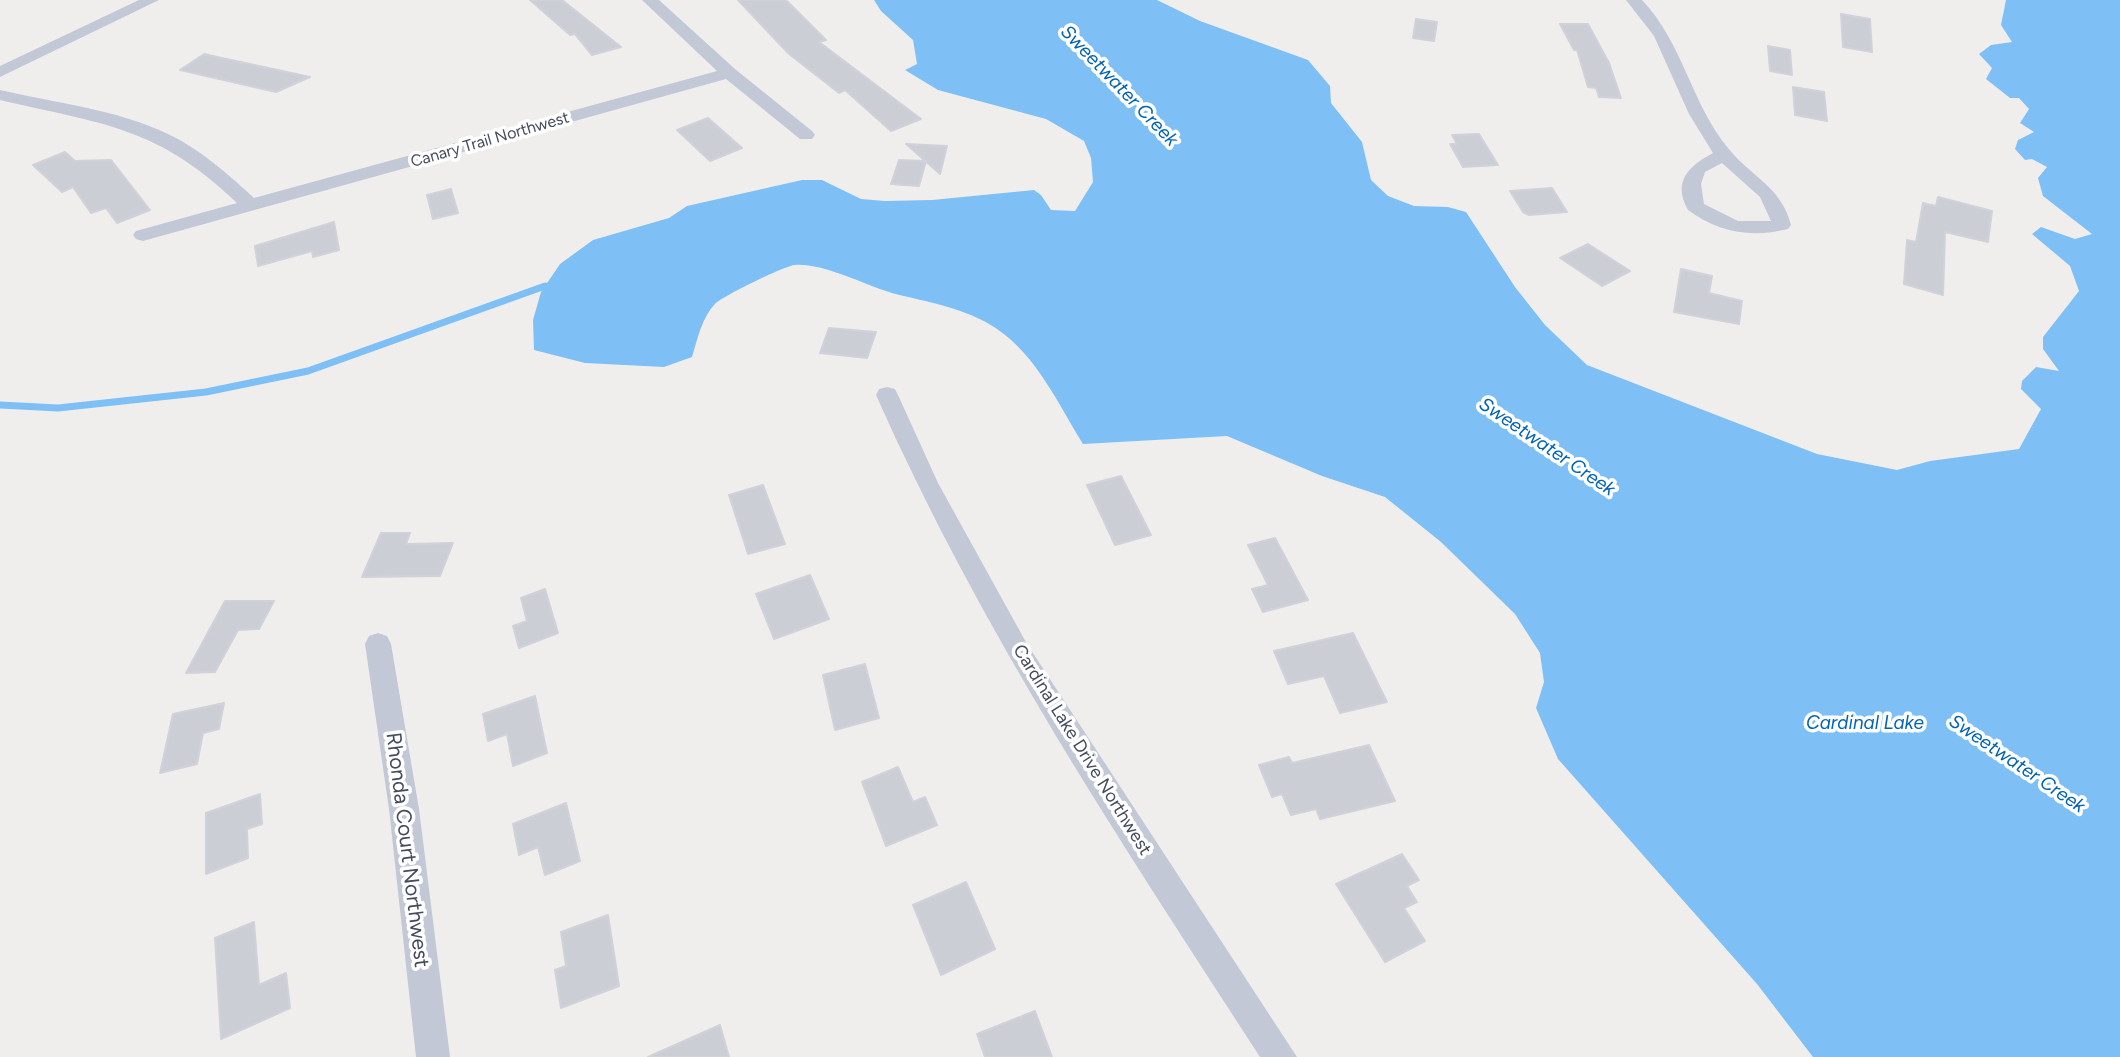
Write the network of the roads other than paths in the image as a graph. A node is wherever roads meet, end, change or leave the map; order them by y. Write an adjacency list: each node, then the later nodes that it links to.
1 (151, 0): 4 (street)
2 (650, 0): 5 (street)
3 (1634, 0): 8 (street)
4 (0, 72)
5 (729, 73): 7 (street); 9 (street, Canary Trail Northwest)
6 (0, 95): 9 (street)
7 (806, 135)
8 (1723, 155): 8 (street)
9 (251, 206): 10 (street, Canary Trail Northwest)
10 (143, 235)
11 (887, 395): 14 (street, Cardinal Lake Drive Northwest)
12 (378, 644): 13 (street, Rhonda Court Northwest)
13 (433, 1057)
14 (1280, 1057)

